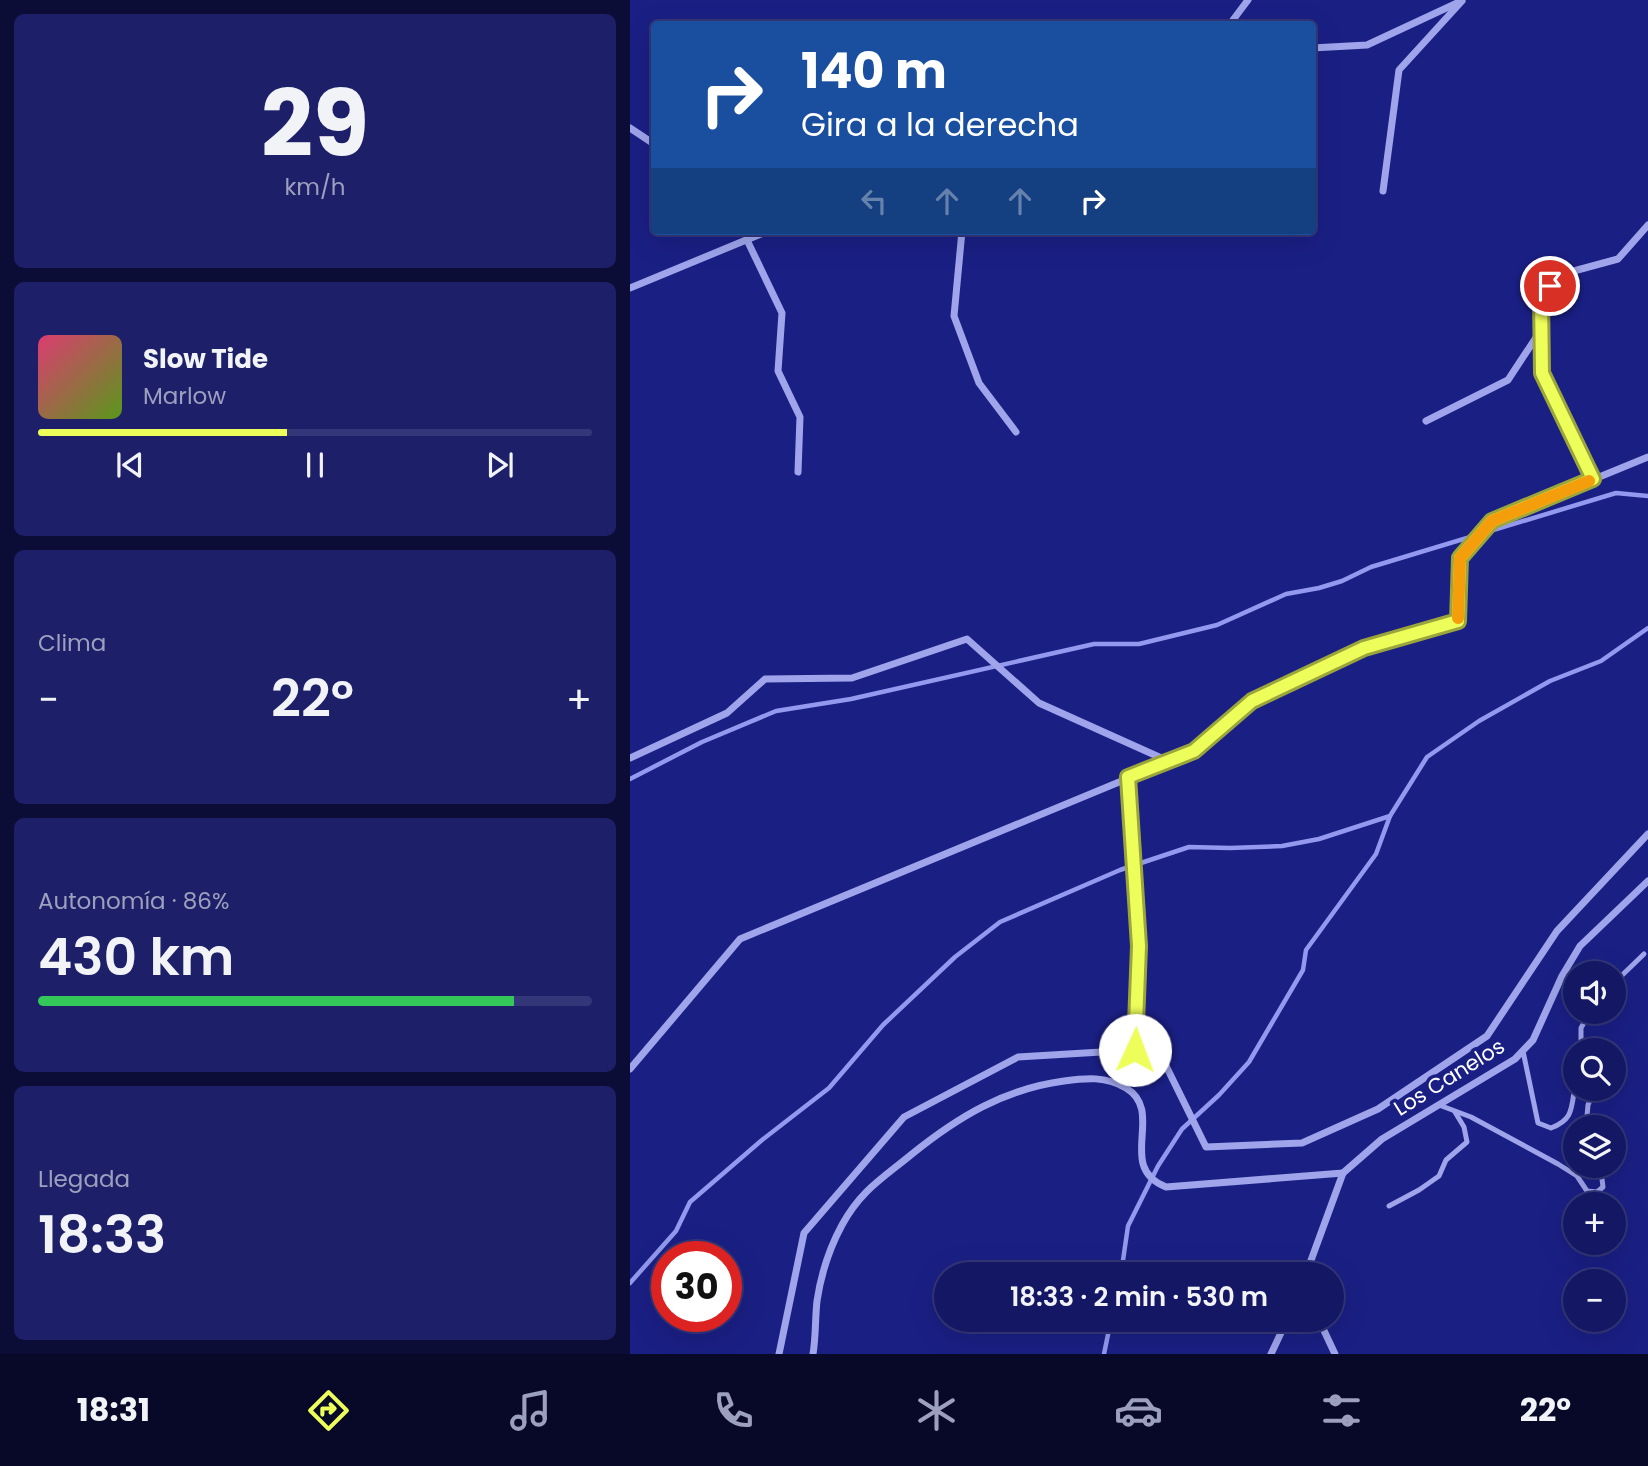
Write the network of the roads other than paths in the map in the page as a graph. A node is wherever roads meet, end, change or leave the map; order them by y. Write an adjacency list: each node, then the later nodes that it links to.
1 (1248, 0): 3 (street)
2 (1463, 1): 4 (street); 7 (street)
3 (1232, 21)
4 (1316, 48)
5 (630, 128): 6 (street)
6 (651, 142)
7 (1383, 191)
8 (1648, 225): 13 (street)
9 (759, 235): 11 (street)
10 (962, 235): 15 (street)
11 (747, 240): 12 (street); 17 (street)
12 (630, 288)
13 (1542, 330): 14 (street); 18 (street)
14 (1426, 421)
15 (1016, 432)
16 (1648, 457): 18 (street)
17 (798, 472)
18 (1593, 479): 20 (street)
19 (630, 758): 20 (street)
20 (1168, 761): 21 (street)
21 (1128, 777): 26 (street); 28 (street)
22 (1648, 834): 26 (street)
23 (1648, 881): 27 (street, Los Canelos)
24 (1644, 954): 25 (lane)
25 (1626, 971)
26 (1136, 1006): 40 (street)
27 (1523, 1051): 29 (lane); 30 (street, Los Canelos)
28 (630, 1069)
29 (1573, 1101)
30 (1439, 1105): 31 (lane); 33 (street, Los Canelos)
31 (1454, 1111): 32 (lane); 36 (lane)
32 (1563, 1167)
33 (1343, 1173): 37 (street, Los Canelos); 41 (street)
34 (1578, 1178): 35 (lane)
35 (1601, 1178)
36 (1390, 1206)
37 (1310, 1262)
38 (1281, 1332): 42 (street)
39 (1325, 1332): 43 (street)
40 (779, 1354)
41 (813, 1354)
42 (1271, 1354)
43 (1335, 1354)

